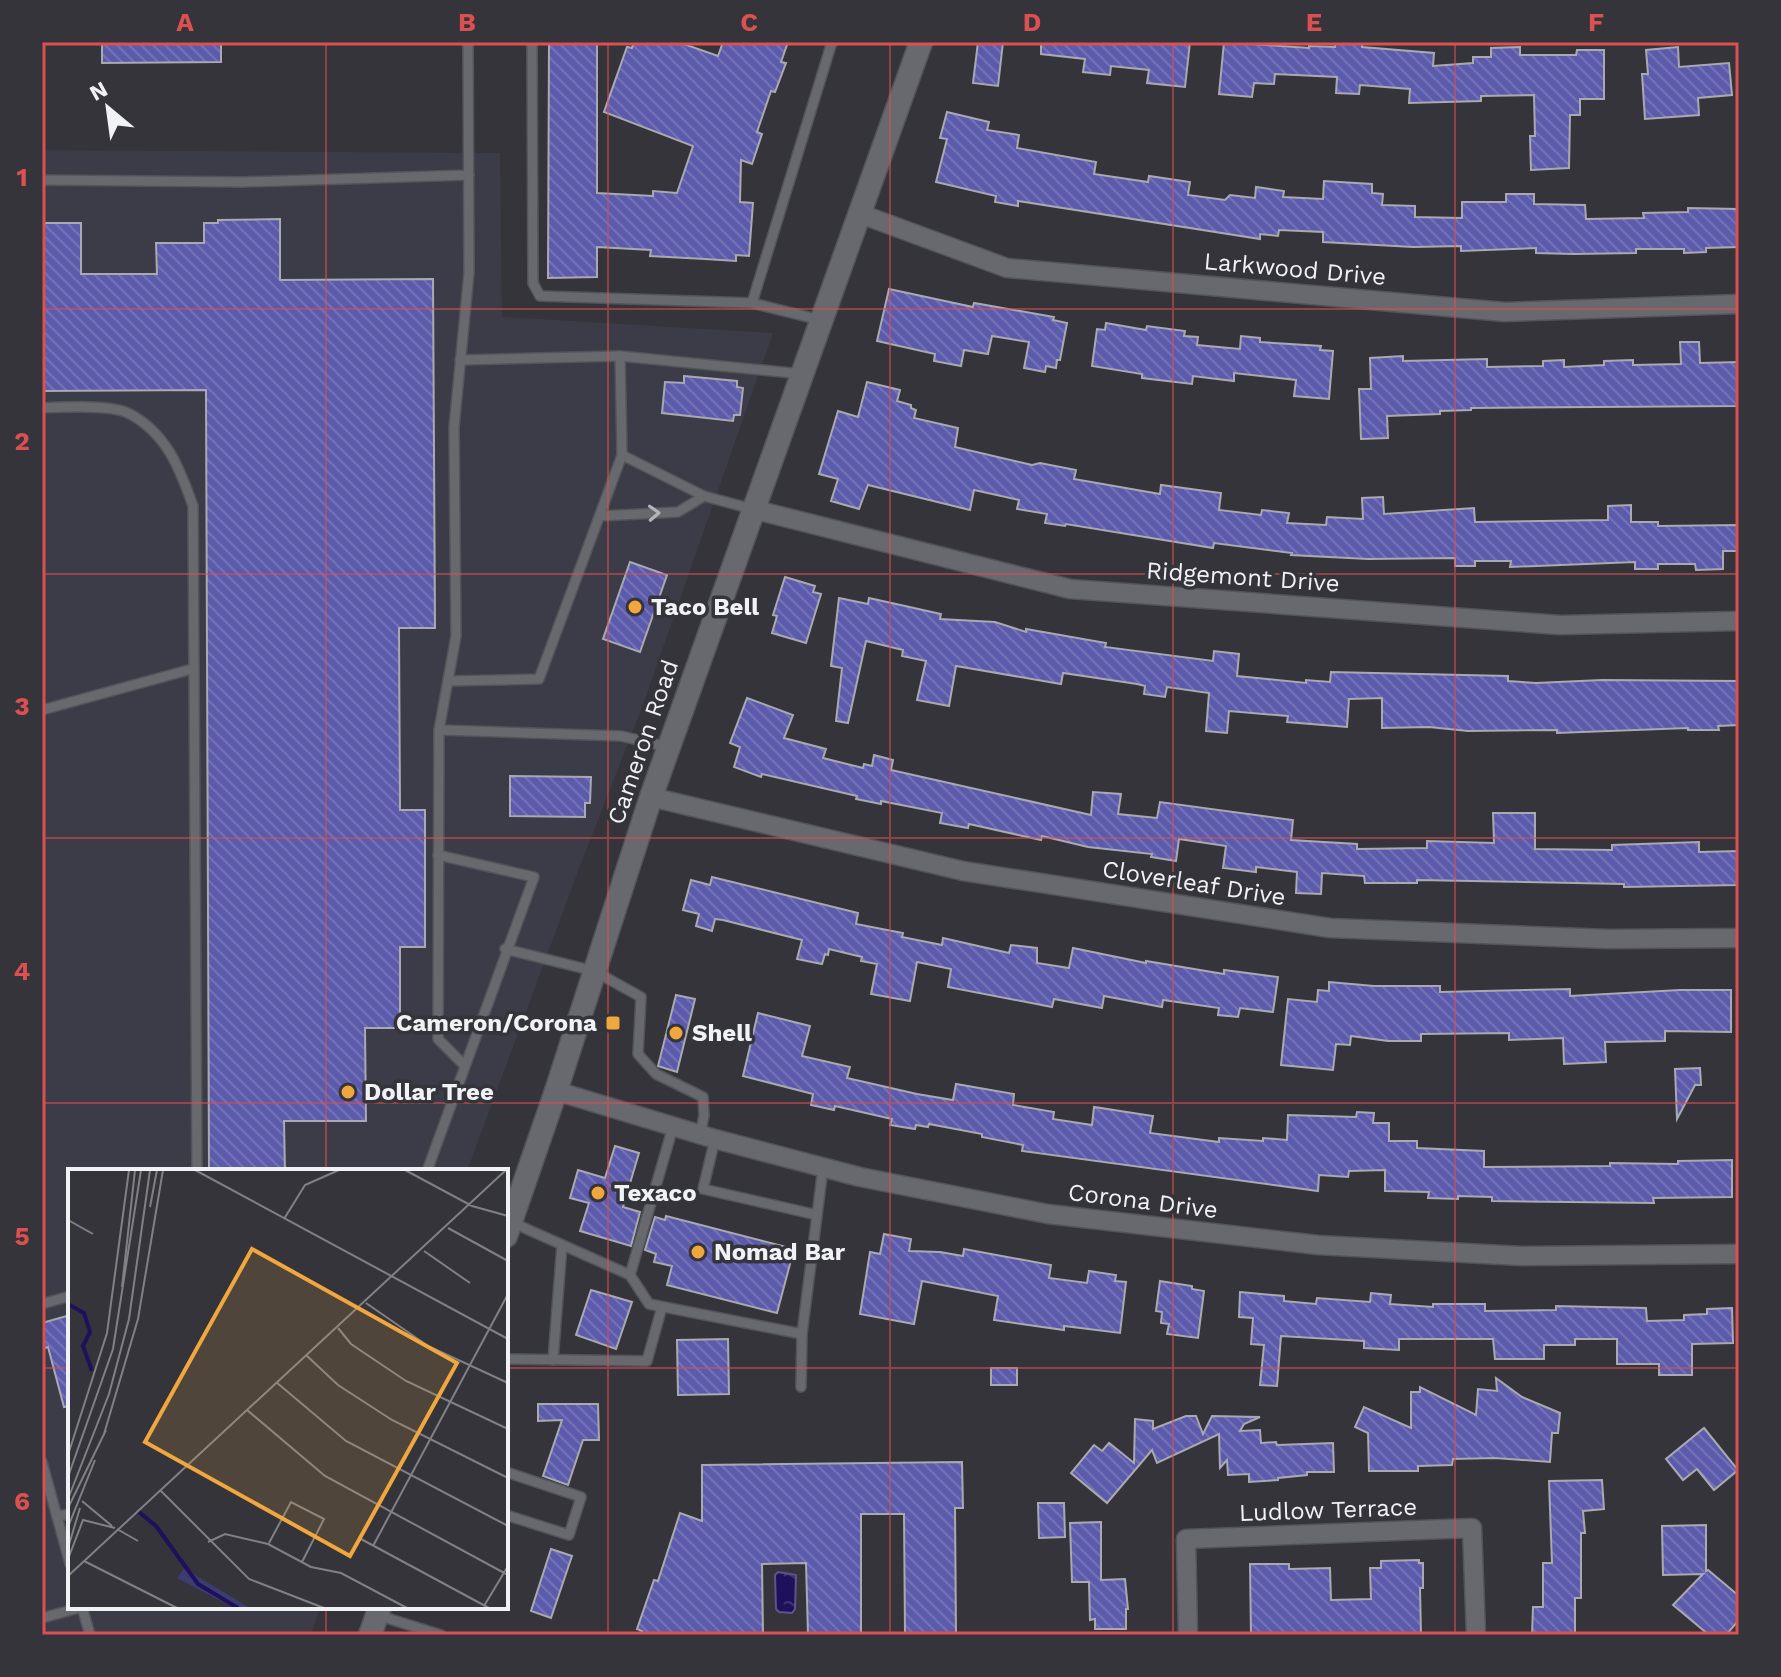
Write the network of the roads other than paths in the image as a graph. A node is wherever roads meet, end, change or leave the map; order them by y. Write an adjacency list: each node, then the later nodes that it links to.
1 (468, 42): 5 (lane)
2 (532, 42): 8 (lane)
3 (832, 42): 8 (lane)
4 (921, 42): 7 (main road, Cameron Road)
5 (469, 175): 6 (lane); 12 (lane)
6 (42, 180)
7 (858, 213): 9 (street, Larkwood Drive); 10 (main road, Cameron Road)
8 (752, 303): 10 (lane)
9 (1739, 304)
10 (820, 320): 13 (main road, Cameron Road)
11 (620, 356): 12 (lane); 13 (lane); 15 (lane)
12 (460, 360): 21 (lane)
13 (802, 374): 17 (main road, Cameron Road)
14 (42, 408): 20 (lane)
15 (622, 455): 16 (lane); 18 (lane)
16 (704, 496): 17 (lane); 18 (lane, one-way to 16)
17 (752, 509): 19 (street, Ridgemont Drive); 24 (main road, Cameron Road)
18 (600, 516): 21 (lane)
19 (1739, 621)
20 (192, 669): 22 (lane); 35 (lane)
21 (448, 681): 23 (lane)
22 (42, 710)
23 (439, 730): 24 (lane); 26 (lane)
24 (668, 747): 25 (main road, Cameron Road)
25 (651, 797): 27 (street, Cloverleaf Drive); 29 (main road, Cameron Road)
26 (438, 855): 28 (lane); 30 (lane)
27 (1739, 938)
28 (505, 949): 29 (lane); 30 (lane)
29 (594, 971): 31 (main road, Cameron Road); 33 (lane)
30 (464, 1065): 36 (lane)
31 (556, 1091): 32 (street, Corona Drive); 38 (main road, Cameron Road)
32 (673, 1127): 33 (street, Corona Drive); 41 (lane)
33 (708, 1136): 34 (street, Corona Drive); 37 (lane)
34 (823, 1166): 37 (lane); 40 (street, Corona Drive)
35 (197, 1169)
36 (428, 1169)
37 (817, 1215): 45 (lane)
38 (508, 1229): 39 (lane)
39 (562, 1245): 41 (lane); 47 (lane)
40 (1739, 1254)
41 (630, 1275): 44 (lane)
42 (68, 1297): 43 (lane)
43 (42, 1304)
44 (662, 1307): 45 (lane); 47 (lane)
45 (802, 1334): 48 (lane)
46 (508, 1359): 47 (lane)
47 (553, 1360)
48 (801, 1387)
49 (42, 1462): 51 (lane)
50 (508, 1473): 54 (lane)
51 (44, 1476): 53 (lane)
52 (68, 1514): 53 (lane)
53 (57, 1516): 55 (lane)
54 (508, 1516)
55 (68, 1557)
56 (75, 1609): 58 (lane)
57 (83, 1609): 61 (lane)
58 (42, 1618)
59 (376, 1619): 62 (lane)
60 (83, 1635): 61 (lane)
61 (90, 1635)
62 (441, 1635)
63 (1188, 1635): 64 (street, Ludlow Terrace)
64 (1476, 1635)

